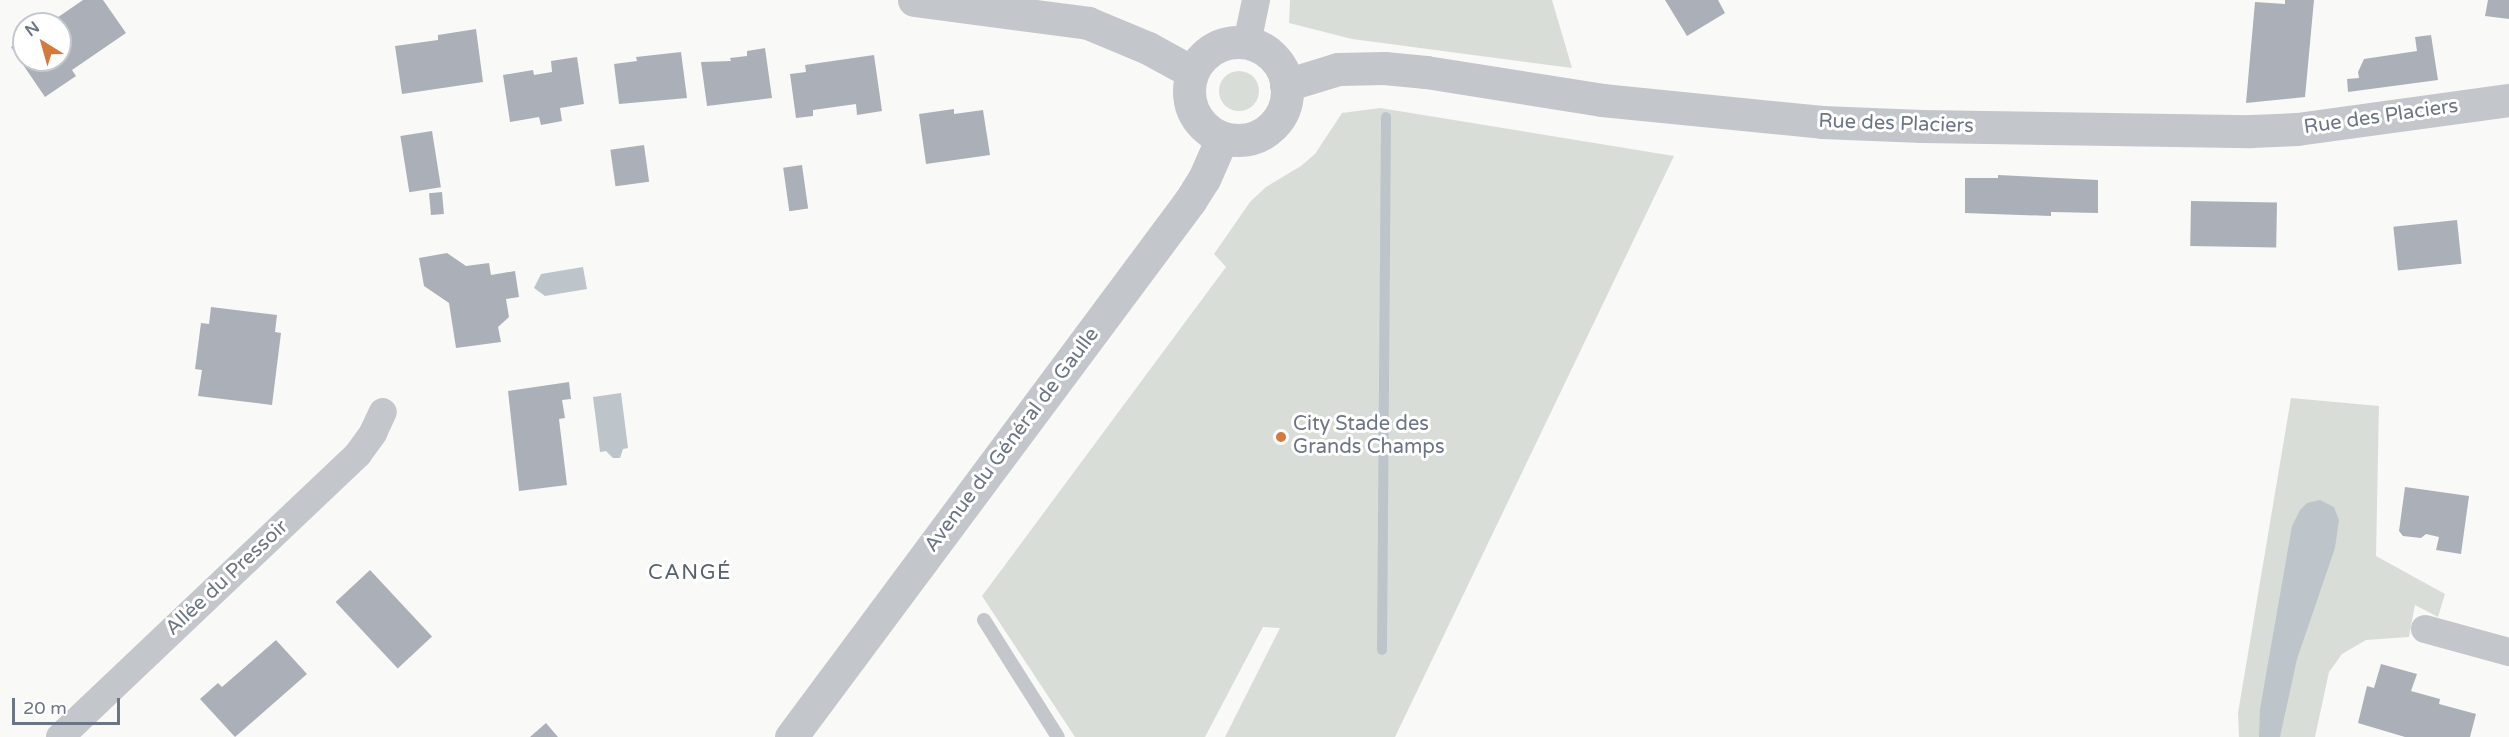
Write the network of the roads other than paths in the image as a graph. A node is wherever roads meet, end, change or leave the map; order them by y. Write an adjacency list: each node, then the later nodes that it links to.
1 (914, 0): 4 (street)
2 (1256, 0): 3 (street)
3 (1247, 43): 4 (street); 5 (street)
4 (1192, 72): 7 (street)
5 (1286, 85): 6 (street, Rue des Placiers); 7 (street)
6 (2509, 100)
7 (1222, 138): 13 (street, Avenue du Général de Gaulle)
8 (383, 412): 12 (street, Allée du Pressoir)
9 (984, 620): 14 (lane)
10 (2425, 629): 11 (street)
11 (2509, 652)
12 (60, 737)
13 (791, 737)
14 (1058, 737)

